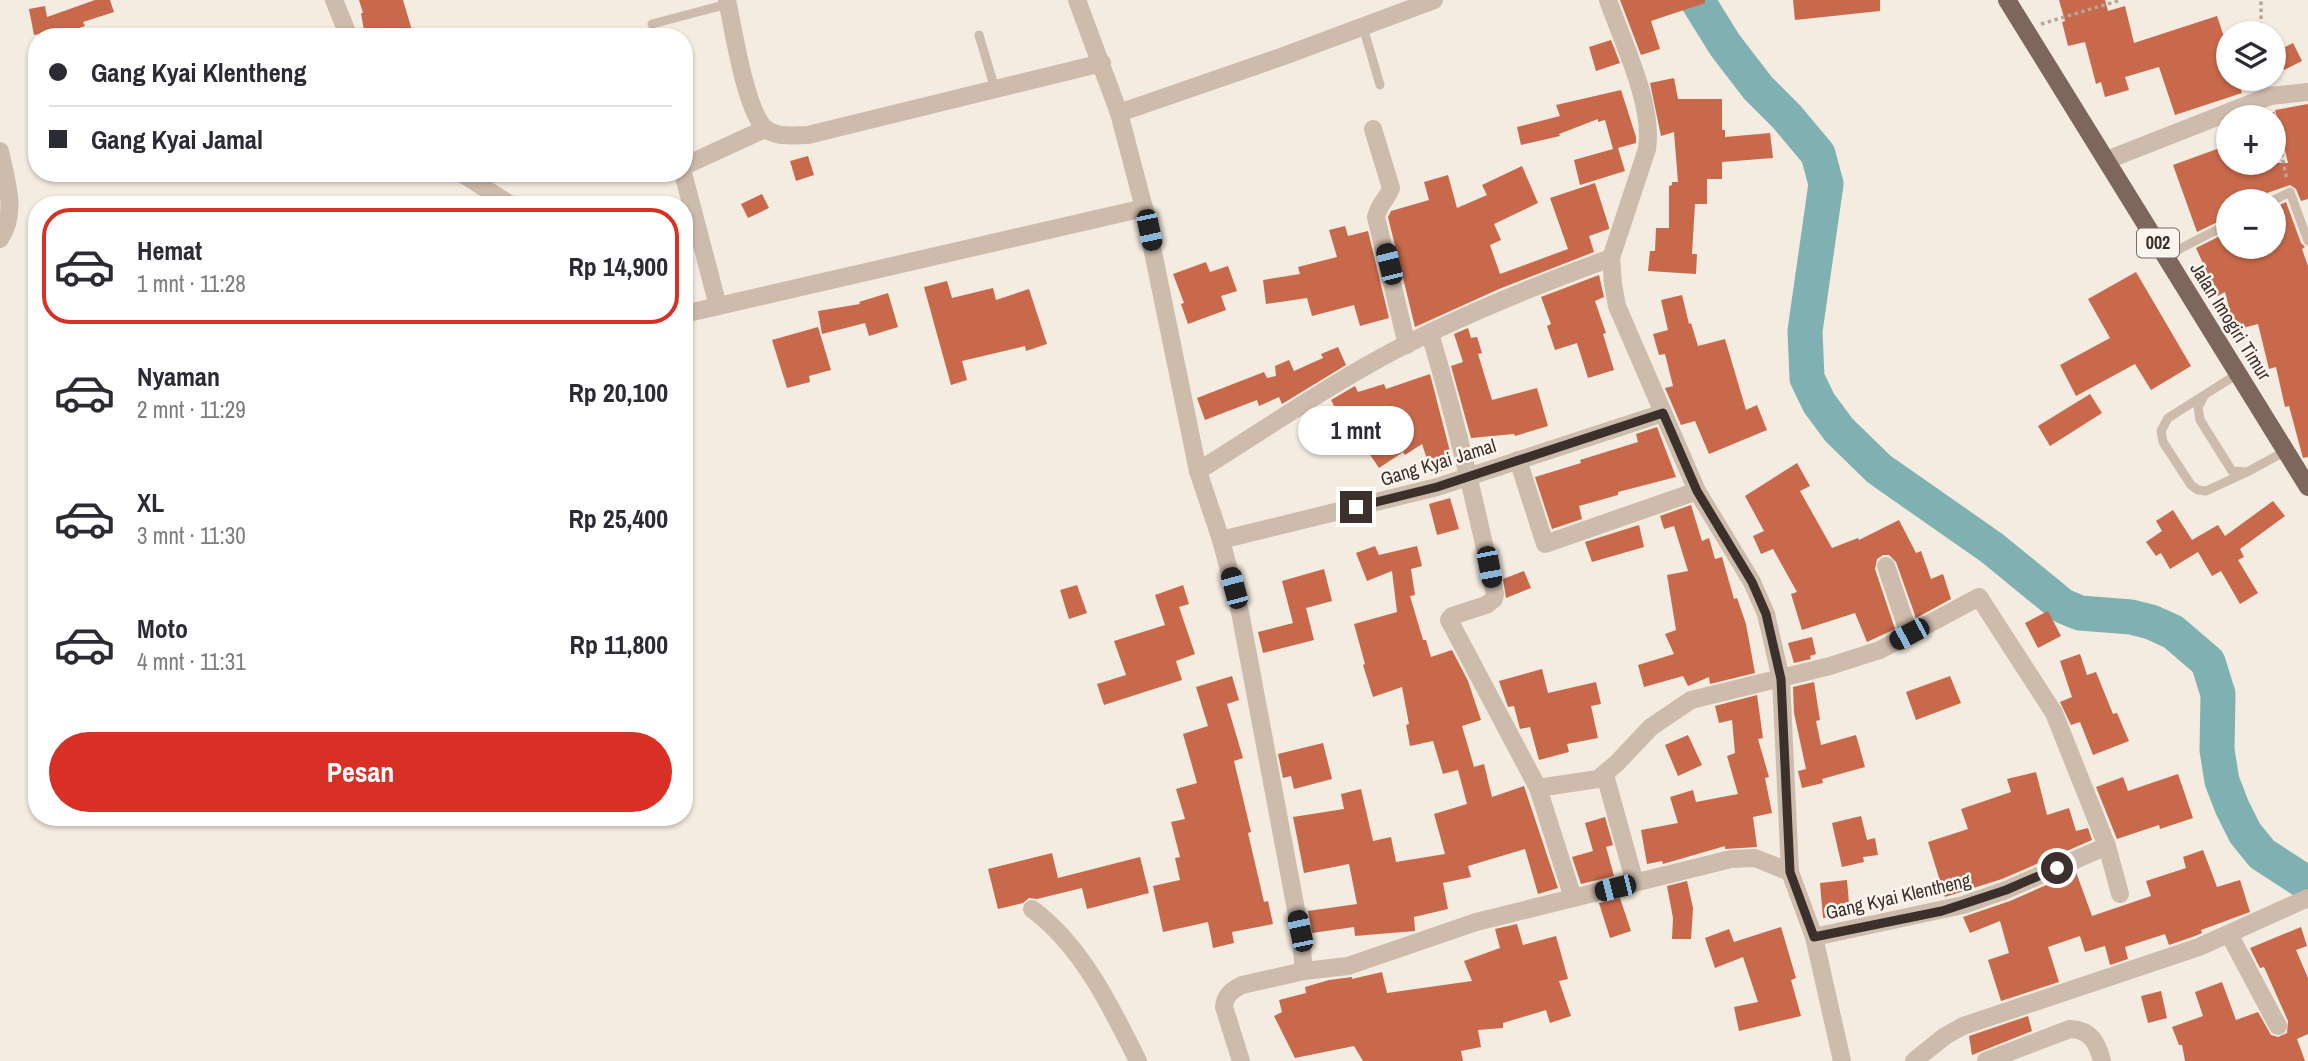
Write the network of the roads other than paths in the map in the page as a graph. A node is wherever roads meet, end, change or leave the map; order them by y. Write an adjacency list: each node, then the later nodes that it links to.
1 (334, 0): 9 (street)
2 (1077, 0): 11 (street)
3 (1434, 0): 8 (street)
4 (1608, 0): 30 (street)
5 (2007, 0): 19 (main road, Jalan Imogiri Timur / 002)
6 (727, 2): 7 (lane); 16 (street)
7 (652, 24)
8 (1363, 27): 12 (lane); 15 (street)
9 (345, 28)
10 (979, 35): 13 (lane)
11 (1102, 63): 13 (street); 15 (street)
12 (1380, 85)
13 (995, 89): 16 (street)
14 (2308, 92): 19 (street)
15 (1119, 113): 24 (street)
16 (765, 129): 20 (street)
17 (1373, 129): 34 (street)
18 (0, 151): 27 (street)
19 (2106, 160): 29 (main road, Jalan Imogiri Timur / 002)
20 (693, 162)
21 (475, 182): 23 (street)
22 (2286, 194): 28 (lane)
23 (497, 196)
24 (1144, 208): 31 (street); 40 (street)
25 (693, 211): 31 (street)
26 (2216, 230): 29 (lane)
27 (0, 239)
28 (2308, 241)
29 (2166, 256): 35 (main road, Jalan Imogiri Timur / 002)
30 (1611, 258): 33 (street); 37 (street)
31 (718, 306): 32 (street)
32 (693, 312)
33 (1430, 334): 34 (street); 42 (street)
34 (1407, 345): 40 (street)
35 (2239, 373): 36 (lane); 38 (main road, Jalan Imogiri Timur / 002)
36 (2207, 392): 41 (lane); 41 (lane)
37 (1663, 413): 39 (street, Gang Kyai Jamal); 44 (street)
38 (2286, 452): 41 (lane); 43 (main road, Jalan Imogiri Timur / 002)
39 (1518, 460): 42 (street, Gang Kyai Jamal); 44 (street)
40 (1198, 471): 45 (street)
41 (2247, 472)
42 (1469, 475): 45 (street, Gang Kyai Jamal); 50 (street)
43 (2308, 486)
44 (1697, 491): 48 (street)
45 (1222, 540): 60 (street)
46 (1886, 566): 47 (street)
47 (1909, 634): 48 (street); 51 (street)
48 (1781, 679): 49 (street); 52 (street)
49 (1605, 775): 50 (street); 53 (street)
50 (1538, 788): 55 (street)
51 (2107, 846): 54 (street); 59 (street, Gang Kyai Klentheng)
52 (1790, 872): 53 (street); 59 (street)
53 (1635, 883): 55 (street)
54 (2120, 894)
55 (1573, 898): 60 (street)
56 (2306, 903): 58 (street)
57 (1032, 909): 62 (street)
58 (2229, 934): 61 (street); 65 (street)
59 (1814, 937): 64 (street)
60 (1304, 971): 63 (street)
61 (2278, 1026)
62 (1138, 1061)
63 (1241, 1061)
64 (1842, 1061)
65 (1914, 1061)
66 (1986, 1061): 67 (street)
67 (2102, 1061)

